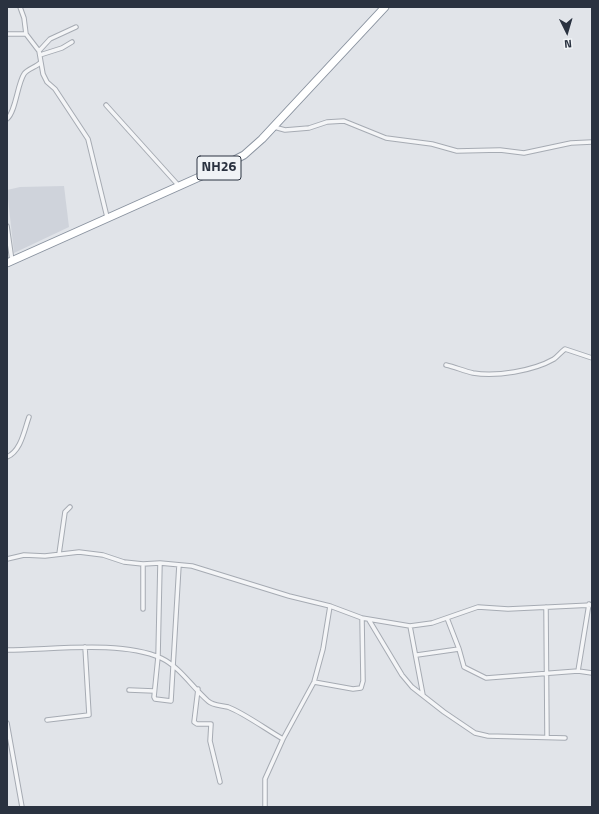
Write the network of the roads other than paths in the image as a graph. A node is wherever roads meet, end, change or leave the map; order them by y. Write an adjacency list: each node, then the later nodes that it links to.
1 (20, 7): 5 (street)
2 (385, 7): 11 (highway, NH26)
3 (76, 27): 7 (street)
4 (7, 34): 5 (street)
5 (26, 34): 7 (street)
6 (72, 42): 7 (street)
7 (39, 53): 8 (street)
8 (40, 63): 10 (street); 14 (street)
9 (106, 105): 13 (street)
10 (7, 119)
11 (274, 127): 12 (street); 13 (highway, NH26)
12 (592, 142)
13 (179, 186): 14 (highway, NH26)
14 (107, 218): 16 (highway, NH26)
15 (7, 226): 16 (street)
16 (9, 262)
17 (592, 358): 18 (street)
18 (446, 365)
19 (29, 417): 20 (street)
20 (7, 457)
21 (70, 507): 22 (street)
22 (59, 554): 23 (street); 25 (street)
23 (7, 559)
24 (160, 563): 25 (street); 26 (street); 39 (street)
25 (143, 564): 30 (street)
26 (180, 565): 28 (street); 40 (street)
27 (590, 605): 29 (street); 41 (street)
28 (330, 606): 31 (street); 44 (street)
29 (546, 607): 32 (street); 42 (street)
30 (143, 609)
31 (362, 618): 33 (street); 44 (street)
32 (447, 618): 34 (street); 36 (street)
33 (369, 620): 34 (street); 48 (street)
34 (410, 626): 38 (street)
35 (85, 647): 37 (street); 39 (street); 49 (street)
36 (460, 649): 38 (street); 42 (street)
37 (7, 650)
38 (417, 655): 48 (street)
39 (158, 657): 40 (street); 47 (street)
40 (174, 668): 46 (street); 47 (street)
41 (578, 671): 42 (street); 43 (street)
42 (546, 673): 51 (street)
43 (592, 673)
44 (314, 682): 53 (street)
45 (129, 690): 47 (street)
46 (198, 690): 53 (street); 54 (street)
47 (154, 692)
48 (423, 694): 51 (street)
49 (47, 720)
50 (7, 723): 55 (street)
51 (547, 737): 52 (street)
52 (565, 738)
53 (283, 739): 56 (street)
54 (220, 782)
55 (22, 807)
56 (265, 807)

